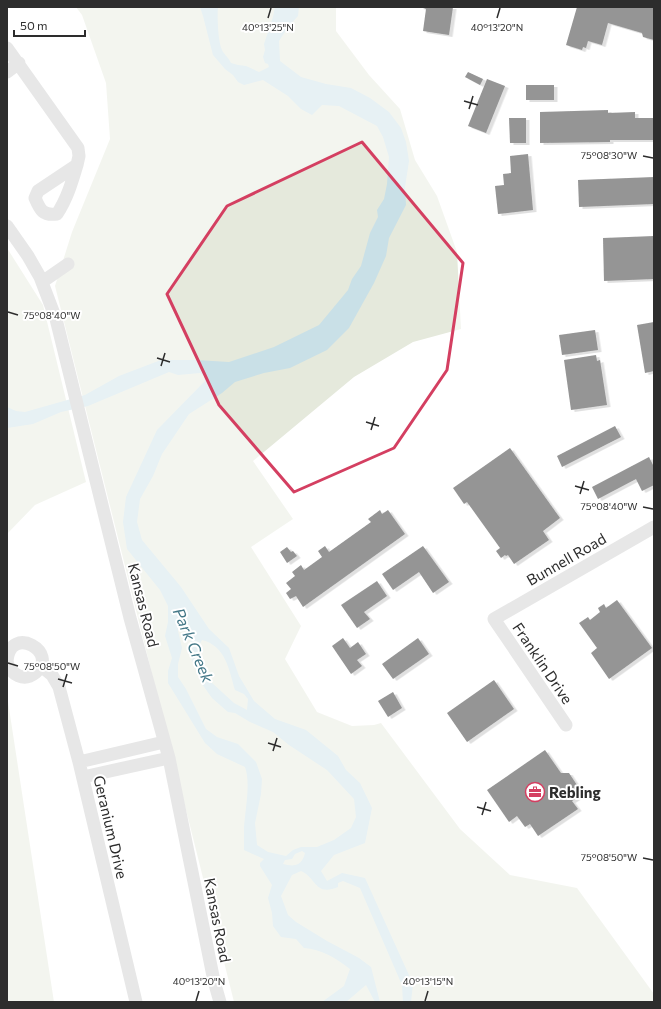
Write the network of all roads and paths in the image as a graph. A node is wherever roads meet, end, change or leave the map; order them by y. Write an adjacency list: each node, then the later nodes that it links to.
1 (7, 48): 2 (street)
2 (19, 63): 3 (street); 4 (street)
3 (7, 72)
4 (77, 165)
5 (7, 226): 7 (street, Kansas Road)
6 (68, 264): 7 (street)
7 (42, 282): 13 (street, Kansas Road)
8 (654, 527): 9 (street, Bunnell Road)
9 (494, 619): 12 (street, Franklin Drive)
10 (7, 661): 11 (street, Geranium Drive); 11 (street, Geranium Drive)
11 (41, 666): 15 (street, Geranium Drive)
12 (566, 725)
13 (164, 742): 14 (street, Kansas Road); 15 (street)
14 (169, 758): 16 (street); 18 (street, Kansas Road)
15 (79, 762): 16 (street, Geranium Drive)
16 (83, 776): 17 (street, Geranium Drive)
17 (136, 1002)
18 (220, 1002)

